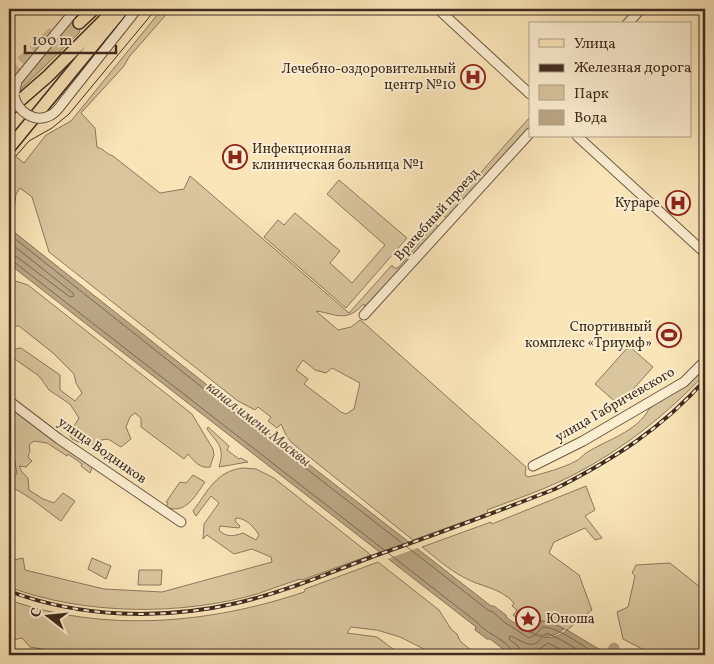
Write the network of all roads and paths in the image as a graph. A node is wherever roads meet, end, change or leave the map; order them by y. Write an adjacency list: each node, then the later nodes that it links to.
1 (76, 9): 5 (street, bridge)
2 (94, 9): 9 (main road)
3 (115, 9): 11 (main road)
4 (123, 9): 14 (main road)
5 (137, 9)
6 (438, 9): 10 (street)
7 (640, 9): 8 (street)
8 (629, 22)
9 (80, 23)
10 (529, 93)
11 (9, 110)
12 (529, 134): 16 (street, Врачебный проезд)
13 (578, 138): 15 (street)
14 (9, 148)
15 (705, 253)
16 (364, 315)
17 (705, 361): 19 (street, улица Габричевского)
18 (9, 401): 20 (street, улица Водников)
19 (533, 466)
20 (180, 522)

